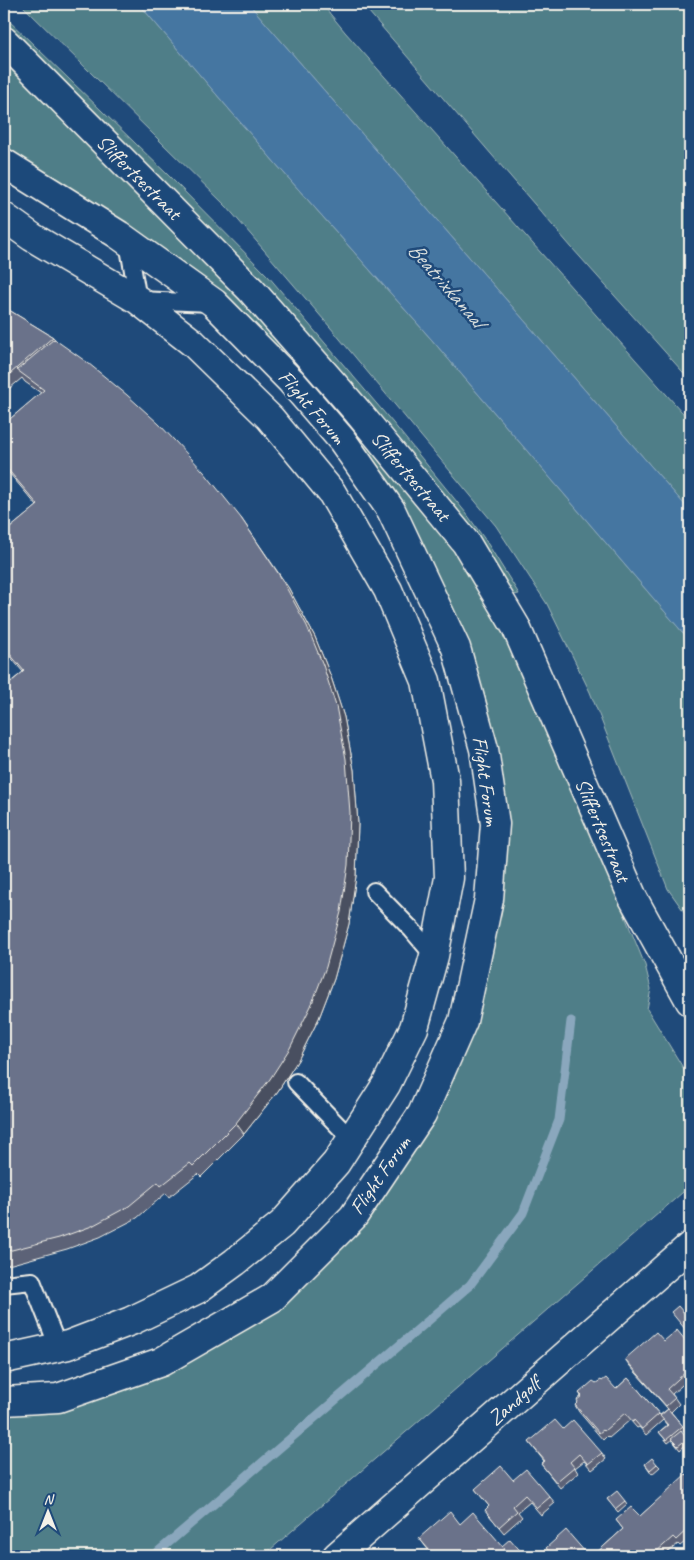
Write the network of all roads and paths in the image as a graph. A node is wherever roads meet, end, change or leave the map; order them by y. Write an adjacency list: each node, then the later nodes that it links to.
1 (4, 41): 9 (street, Sliffertsestraat)
2 (4, 163): 4 (street, Flight Forum)
3 (4, 217): 5 (street, Flight Forum)
4 (128, 242): 5 (lane); 6 (street, Flight Forum)
5 (138, 300): 6 (lane); 8 (street, Flight Forum)
6 (214, 303): 16 (street, Flight Forum)
7 (374, 891): 8 (lane)
8 (434, 956): 11 (street, Flight Forum)
9 (690, 1001)
10 (296, 1082): 11 (lane)
11 (351, 1139): 14 (street, Flight Forum)
12 (690, 1246): 17 (street, Zandgolf)
13 (4, 1284): 14 (lane)
14 (58, 1347): 15 (street, Flight Forum)
15 (4, 1359)
16 (4, 1401)
17 (337, 1556)

